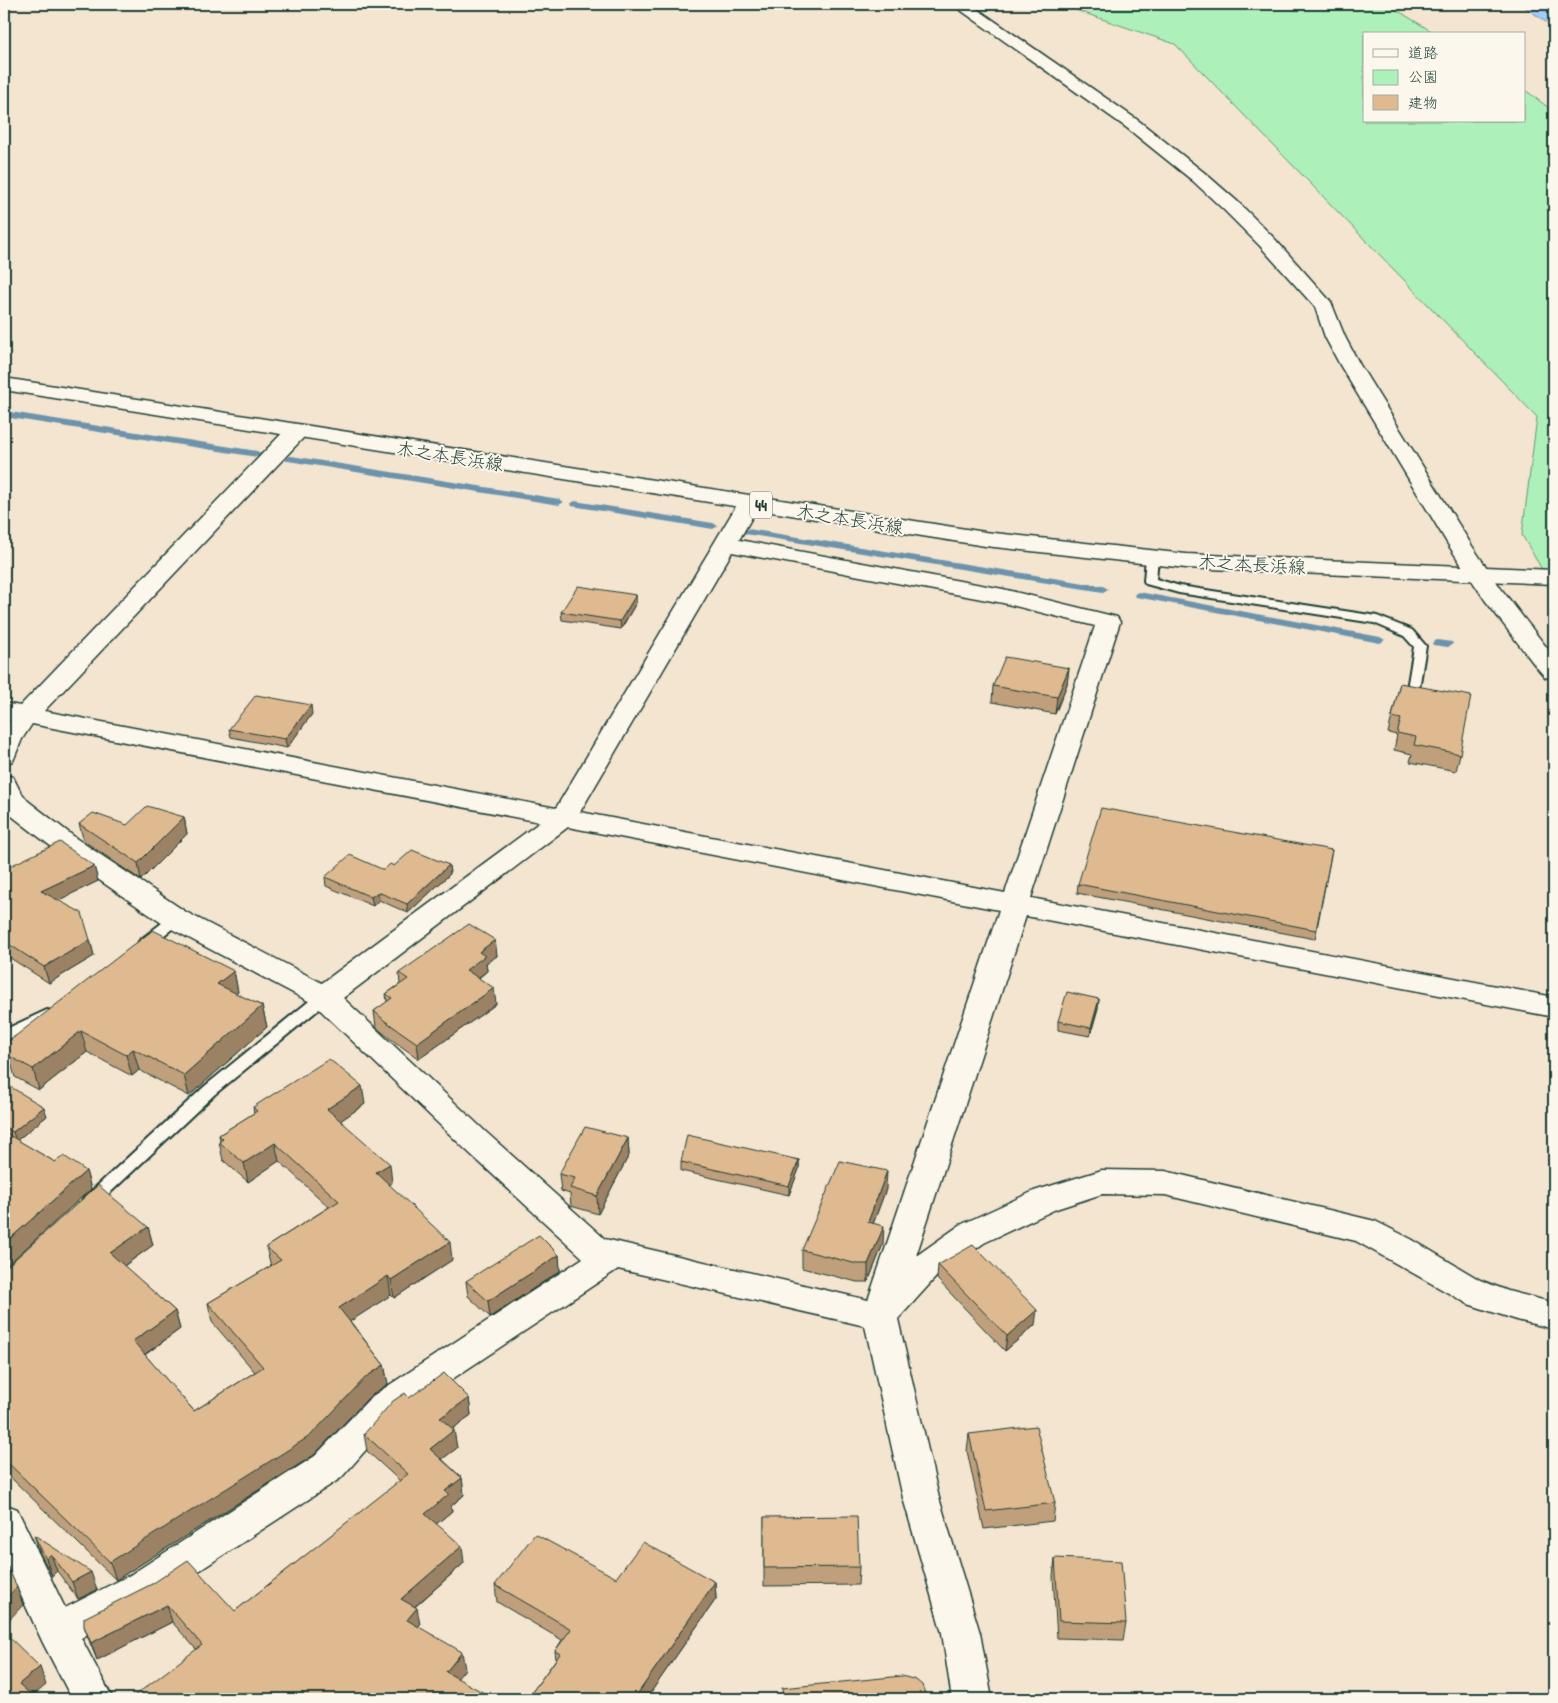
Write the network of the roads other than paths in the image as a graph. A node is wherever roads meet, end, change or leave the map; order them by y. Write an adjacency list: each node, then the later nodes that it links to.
1 (960, 4): 7 (street)
2 (4, 384): 3 (street, 木之本長浜線 / 44)
3 (296, 432): 4 (street, 木之本長浜線 / 44); 11 (street)
4 (749, 504): 5 (street); 6 (street, 木之本長浜線 / 44)
5 (725, 544): 14 (street); 15 (street)
6 (1152, 557): 7 (street, 木之本長浜線 / 44); 10 (lane)
7 (1477, 574): 8 (street, 木之本長浜線 / 44); 9 (street)
8 (1554, 577)
9 (1554, 672)
10 (1413, 689)
11 (15, 713): 12 (street); 14 (street)
12 (4, 755)
13 (4, 783): 16 (street)
14 (563, 818): 15 (street); 18 (street)
15 (1015, 904): 19 (street); 24 (street)
16 (176, 919): 17 (lane); 18 (street)
17 (136, 949)
18 (324, 997): 22 (lane); 23 (street)
19 (1554, 1007)
20 (57, 1008): 21 (lane)
21 (4, 1036)
22 (77, 1214)
23 (613, 1255): 24 (street); 27 (street)
24 (880, 1316): 25 (street); 29 (street)
25 (1554, 1316)
26 (4, 1520): 27 (street)
27 (57, 1631): 28 (street)
28 (93, 1699)
29 (972, 1699)

